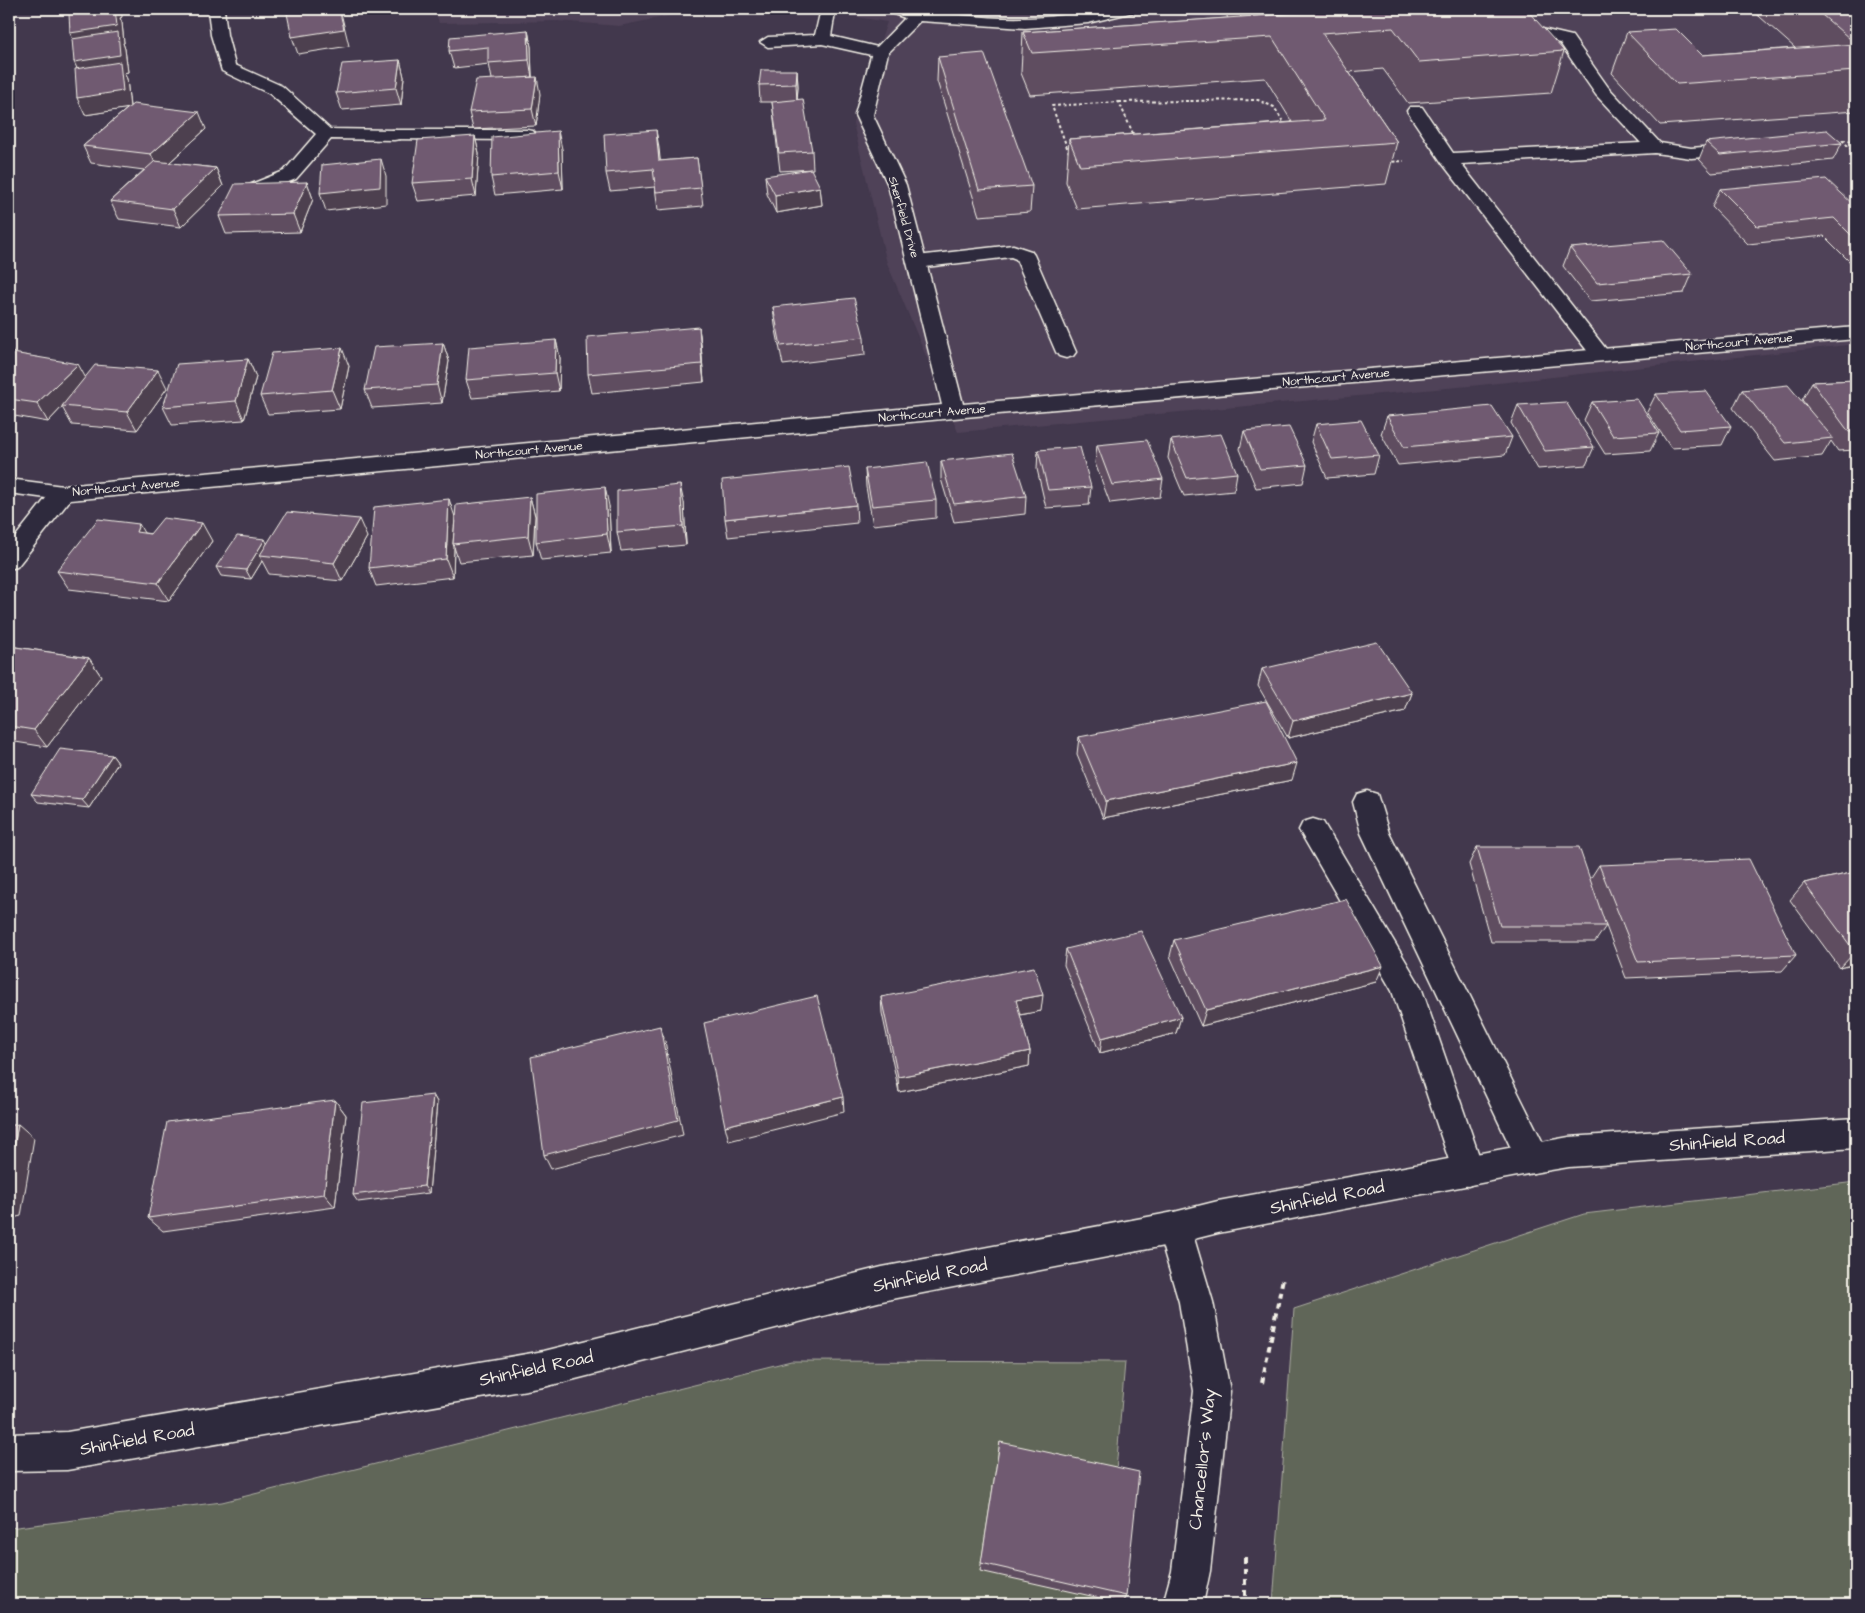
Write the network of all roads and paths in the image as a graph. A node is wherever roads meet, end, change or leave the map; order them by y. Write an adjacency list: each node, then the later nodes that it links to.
1 (216, 9): 13 (street)
2 (894, 9): 5 (street)
3 (1128, 9): 5 (street)
4 (827, 12): 7 (street)
5 (916, 16): 9 (street)
6 (1496, 30): 18 (street)
7 (822, 39): 8 (street); 9 (street)
8 (768, 42)
9 (880, 52): 23 (street, Sherfield Drive)
10 (1119, 102): 12 (path); 15 (path); 20 (path)
11 (1416, 111): 21 (street)
12 (1288, 130)
13 (326, 134): 14 (street); 22 (street)
14 (528, 135)
15 (1135, 138)
16 (1856, 141): 19 (path)
17 (1757, 147): 18 (street)
18 (1655, 148): 21 (street)
19 (1856, 154)
20 (1071, 158)
21 (1448, 159): 26 (street)
22 (255, 189)
23 (917, 262): 25 (street); 27 (street, Sherfield Drive)
24 (1856, 333): 26 (street, Northcourt Avenue)
25 (1066, 352)
26 (1599, 354): 27 (street, Northcourt Avenue)
27 (954, 411): 29 (street, Northcourt Avenue)
28 (9, 486): 29 (street, Northcourt Avenue)
29 (63, 493): 30 (street)
30 (9, 561)
31 (1367, 802): 34 (street)
32 (1313, 830): 35 (street)
33 (1856, 1133): 34 (street, Shinfield Road)
34 (1533, 1158): 35 (street, Shinfield Road)
35 (1468, 1170): 36 (street, Shinfield Road)
36 (1174, 1228): 37 (street, Shinfield Road); 38 (street, Chancellor's Way)
37 (9, 1453)
38 (1183, 1604)

